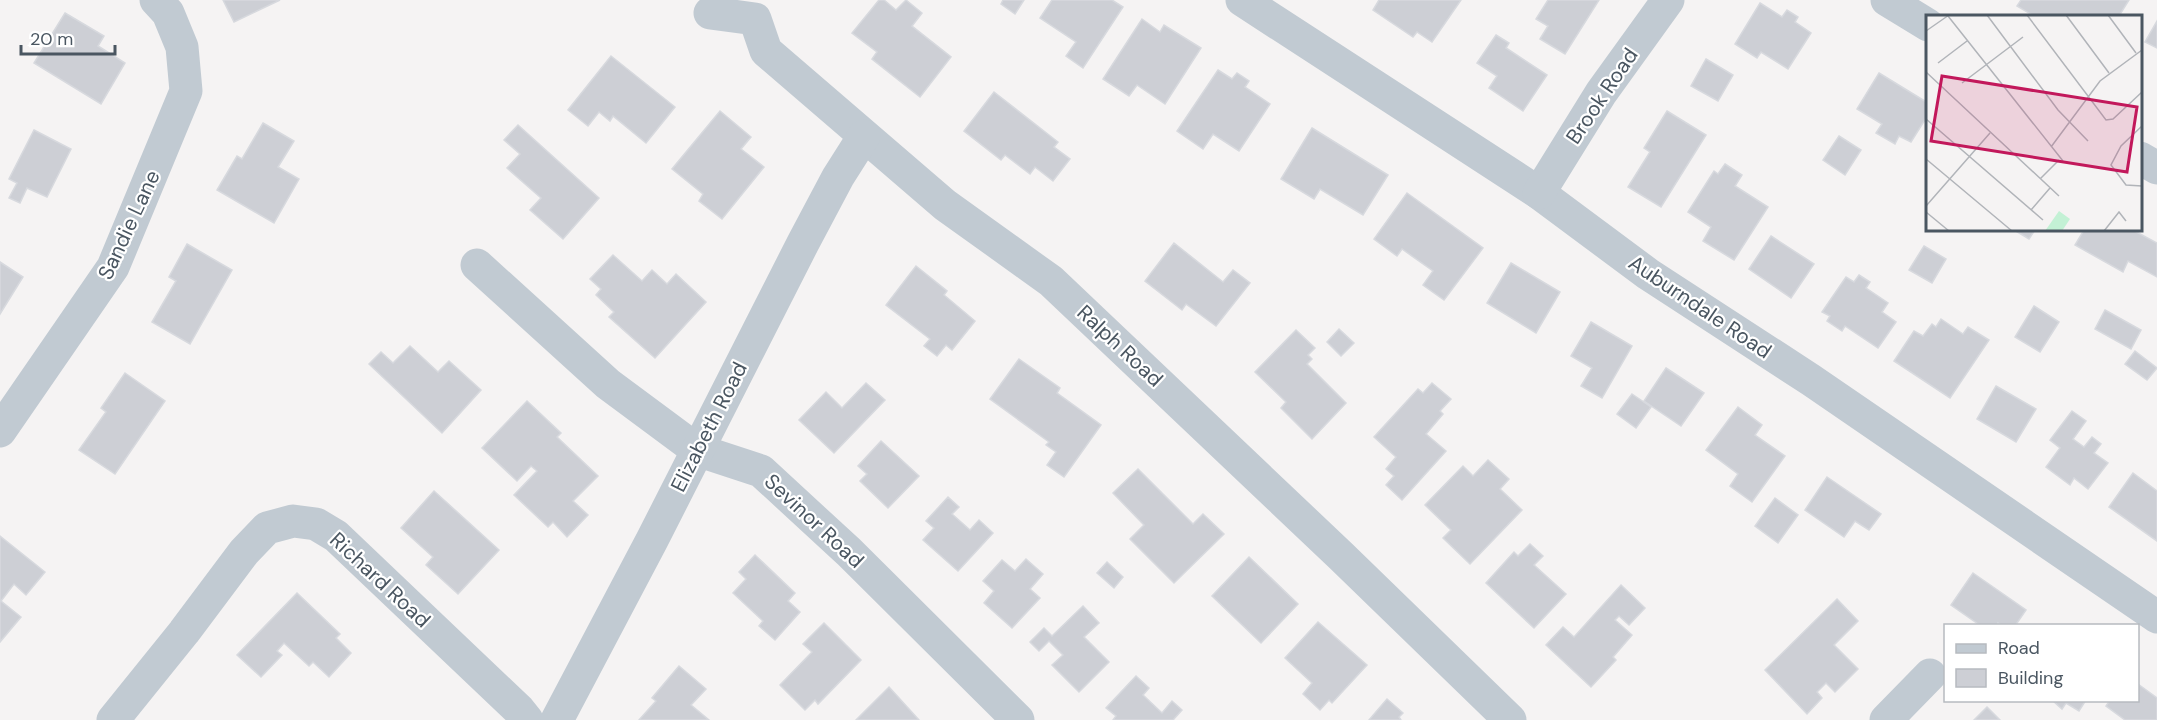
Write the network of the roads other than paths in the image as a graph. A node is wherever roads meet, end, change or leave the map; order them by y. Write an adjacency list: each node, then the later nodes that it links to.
1 (156, 0): 13 (street, Sandie Lane)
2 (1242, 0): 11 (street, Auburndale Road)
3 (1668, 0): 11 (street, Brook Road)
4 (1887, 0): 7 (street)
5 (761, 10): 6 (street, Ralph Road); 8 (street, Ralph Road)
6 (710, 13)
7 (1926, 25)
8 (864, 136): 14 (street, Elizabeth Road); 21 (street, Ralph Road)
9 (2142, 159): 10 (street)
10 (2157, 168)
11 (1539, 193): 15 (street, Auburndale Road)
12 (477, 265): 14 (street, Sevinor Road)
13 (0, 431)
14 (697, 450): 19 (street, Elizabeth Road); 20 (street, Sevinor Road)
15 (2157, 617)
16 (1930, 675): 22 (street)
17 (113, 720): 18 (street, Richard Road)
18 (527, 720)
19 (557, 720)
20 (1018, 720)
21 (1510, 720)
22 (1887, 720)

